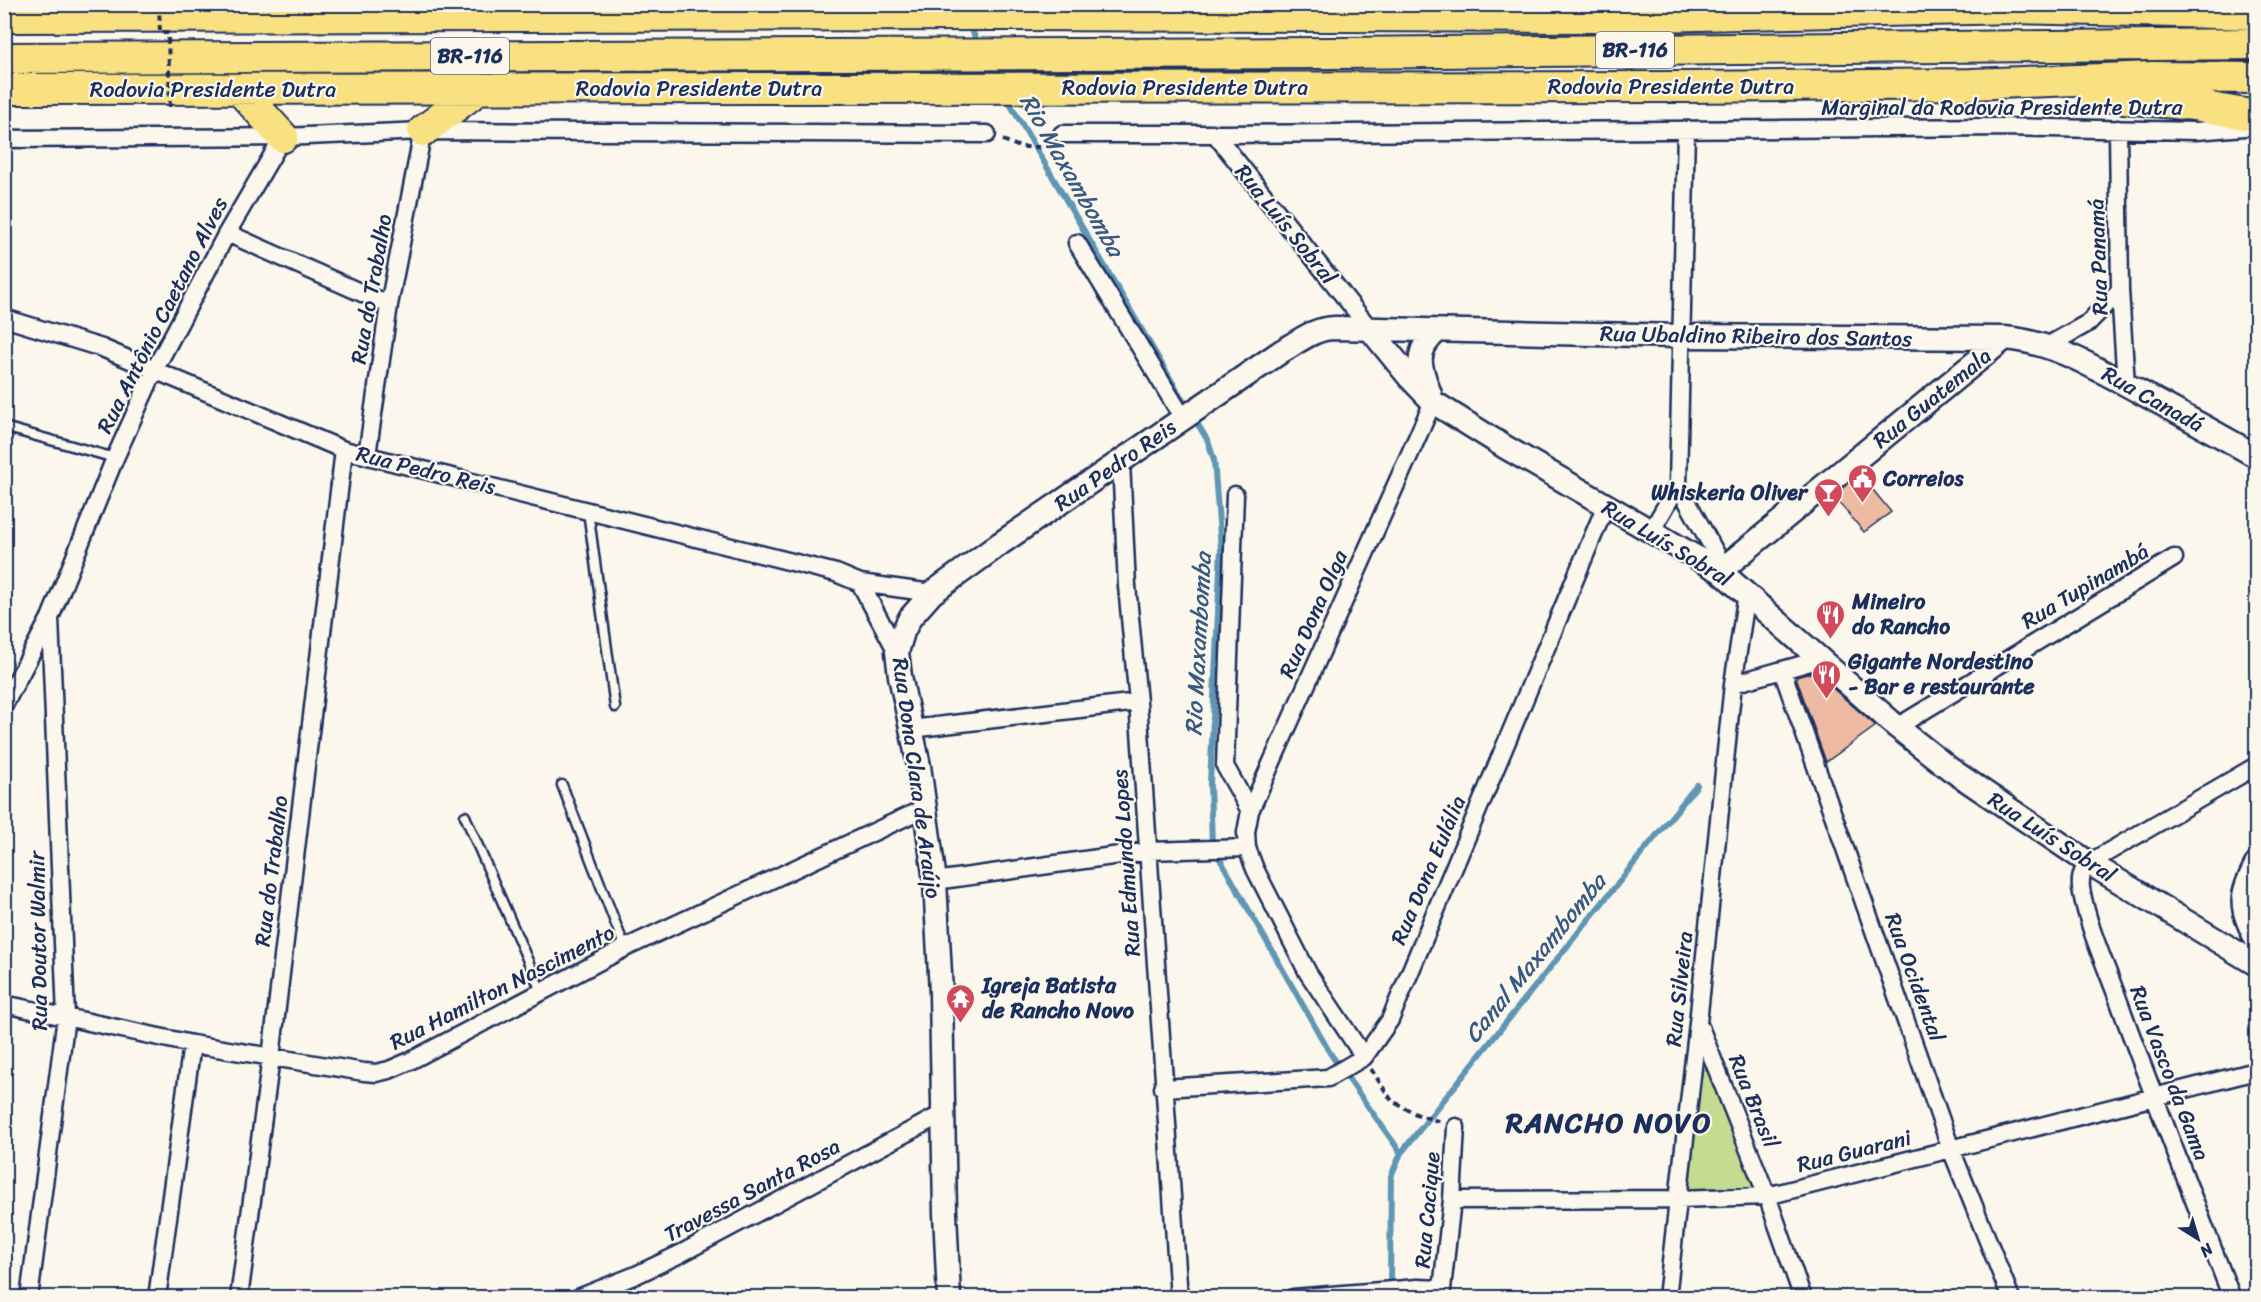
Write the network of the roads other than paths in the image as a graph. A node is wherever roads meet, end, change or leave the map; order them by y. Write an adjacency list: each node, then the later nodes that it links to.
1 (1722, 4): 3 (highway)
2 (2021, 6): 3 (highway, BR-116); 4 (highway, BR-116)
3 (1765, 14): 5 (highway, BR-116)
4 (2256, 14)
5 (4, 17)
6 (2256, 44): 7 (highway, Rodovia Presidente Dutra / BR-116)
7 (4, 58)
8 (2256, 78): 9 (highway, Rodovia Presidente Dutra / BR-116)
9 (1971, 84): 10 (highway, Rodovia Presidente Dutra / BR-116); 13 (highway)
10 (480, 88): 12 (highway, Rodovia Presidente Dutra / BR-116); 17 (highway)
11 (4, 89): 12 (highway, Rodovia Presidente Dutra / BR-116)
12 (239, 89): 21 (highway)
13 (2256, 116)
14 (2256, 126): 15 (street, Marginal da Rodovia Presidente Dutra)
15 (2118, 129): 16 (street, Marginal da Rodovia Presidente Dutra); 25 (street, Rua Panamá)
16 (1686, 130): 20 (street, Marginal da Rodovia Presidente Dutra); 30 (street)
17 (423, 131): 18 (street); 21 (street); 26 (street, Rua do Trabalho)
18 (987, 134)
19 (1062, 134): 20 (street, Marginal da Rodovia Presidente Dutra)
20 (1215, 134): 28 (street, Rua Luís Sobral)
21 (283, 137): 22 (street); 23 (street, Rua Antônio Caetano Alves)
22 (4, 139)
23 (227, 234): 26 (street); 33 (street, Rua Antônio Caetano Alves)
24 (1077, 243): 36 (street)
25 (2120, 290): 32 (street); 34 (street, Rua Panamá)
26 (389, 305): 39 (street, Rua do Trabalho)
27 (4, 318): 33 (street, Rua Pedro Reis)
28 (1370, 329): 29 (main road, Rua Ubaldino Ribeiro dos Santos); 35 (main road, Rua Luís Sobral); 36 (main road, Rua Pedro Reis)
29 (1437, 331): 30 (main road, Rua Ubaldino Ribeiro dos Santos); 35 (main road)
30 (1682, 336): 31 (main road, Rua Ubaldino Ribeiro dos Santos); 43 (street)
31 (2005, 338): 32 (main road, Rua Ubaldino Ribeiro dos Santos); 49 (main road, Rua Guatemala)
32 (2047, 346): 34 (main road, Rua Canadá)
33 (154, 369): 38 (street, Rua Pedro Reis); 41 (street, Rua Antônio Caetano Alves)
34 (2126, 385): 40 (main road, Rua Canadá)
35 (1433, 402): 45 (main road, Rua Luís Sobral); 66 (street, Rua Dona Olga)
36 (1185, 417): 42 (main road, Rua Pedro Reis)
37 (4, 427): 41 (lane)
38 (344, 450): 39 (street, Rua Pedro Reis); 81 (street, Rua do Trabalho)
39 (367, 455): 46 (street, Rua Pedro Reis)
40 (2256, 456)
41 (115, 458): 53 (street, Rua Antônio Caetano Alves)
42 (1121, 462): 51 (main road, Rua Pedro Reis); 58 (street, Rua Edmundo Lopes)
43 (1678, 485): 47 (street); 49 (street)
44 (1235, 495): 66 (street)
45 (1606, 505): 47 (main road, Rua Luís Sobral); 82 (street, Rua Dona Eulália)
46 (588, 510): 50 (street, Rua Pedro Reis); 60 (lane)
47 (1652, 530): 49 (main road, Rua Luís Sobral)
48 (2174, 558): 61 (street, Rua Tupinambá)
49 (1722, 569): 52 (main road, Rua Luís Sobral)
50 (860, 583): 51 (street, Rua Pedro Reis); 54 (street)
51 (932, 593): 54 (main road, Rua Dona Clara de Araújo)
52 (1747, 593): 55 (main road, Rua Luís Sobral); 57 (street, Rua Silveira)
53 (50, 618): 59 (street, Rua Antônio Caetano Alves); 78 (street, Rua Doutor Walmir)
54 (897, 652): 62 (main road, Rua Dona Clara de Araújo)
55 (1821, 659): 56 (street); 61 (main road, Rua Luís Sobral)
56 (1782, 670): 57 (street); 88 (street, Rua Ocidental)
57 (1733, 684): 79 (street, Rua Silveira)
58 (1138, 702): 62 (street); 69 (street, Rua Edmundo Lopes)
59 (4, 705)
60 (615, 707)
61 (1897, 727): 70 (main road, Rua Luís Sobral)
62 (911, 729): 65 (main road, Rua Dona Clara de Araújo)
63 (2256, 766): 70 (street)
64 (562, 785): 74 (lane)
65 (925, 808): 72 (main road, Rua Dona Clara de Araújo); 74 (street, Rua Hamilton Nascimento)
66 (1250, 811): 68 (street, Rua Dona Olga)
67 (465, 816): 76 (lane)
68 (1247, 848): 69 (street); 82 (street, Rua Dona Olga)
69 (1148, 851): 72 (street); 84 (street, Rua Edmundo Lopes)
70 (2089, 863): 75 (main road, Rua Luís Sobral); 85 (street, Rua Vasco da Gama)
71 (2256, 865): 73 (main road)
72 (935, 881): 86 (main road, Rua Dona Clara de Araújo)
73 (2256, 939)
74 (625, 948): 76 (street, Rua Hamilton Nascimento)
75 (2256, 964)
76 (541, 991): 81 (street, Rua Hamilton Nascimento)
77 (4, 1004): 78 (street, Rua Hamilton Nascimento)
78 (66, 1017): 80 (street, Rua Hamilton Nascimento); 93 (street, Rua Doutor Walmir)
79 (1698, 1023): 89 (street, Rua Brasil); 90 (street, Rua Silveira)
80 (192, 1044): 81 (street, Rua Hamilton Nascimento); 94 (street)
81 (271, 1057): 95 (street, Rua do Trabalho)
82 (1360, 1060): 84 (street, Rua Dona Eulália)
83 (2256, 1071): 85 (street, Rua Guarani)
84 (1163, 1088): 98 (street, Rua Edmundo Lopes)
85 (2154, 1098): 88 (street, Rua Guarani); 103 (street, Rua Vasco da Gama)
86 (942, 1113): 96 (street, Travessa Santa Rosa); 97 (main road, Rua Dona Clara de Araújo)
87 (1448, 1124): 91 (street, Rua Cacique)
88 (1952, 1149): 89 (street, Rua Guarani); 102 (street, Rua Ocidental)
89 (1767, 1196): 90 (street, Rua Guarani); 101 (street, Rua Brasil)
90 (1678, 1199): 91 (street, Rua Guarani); 100 (street, Rua Silveira)
91 (1452, 1200): 92 (street, Rua Cacique)
92 (1442, 1293): 99 (street)
93 (29, 1298)
94 (157, 1298)
95 (239, 1298)
96 (578, 1298)
97 (950, 1298)
98 (1179, 1298)
99 (1293, 1298)
100 (1667, 1298)
101 (1803, 1298)
102 (2011, 1298)
103 (2232, 1298)

